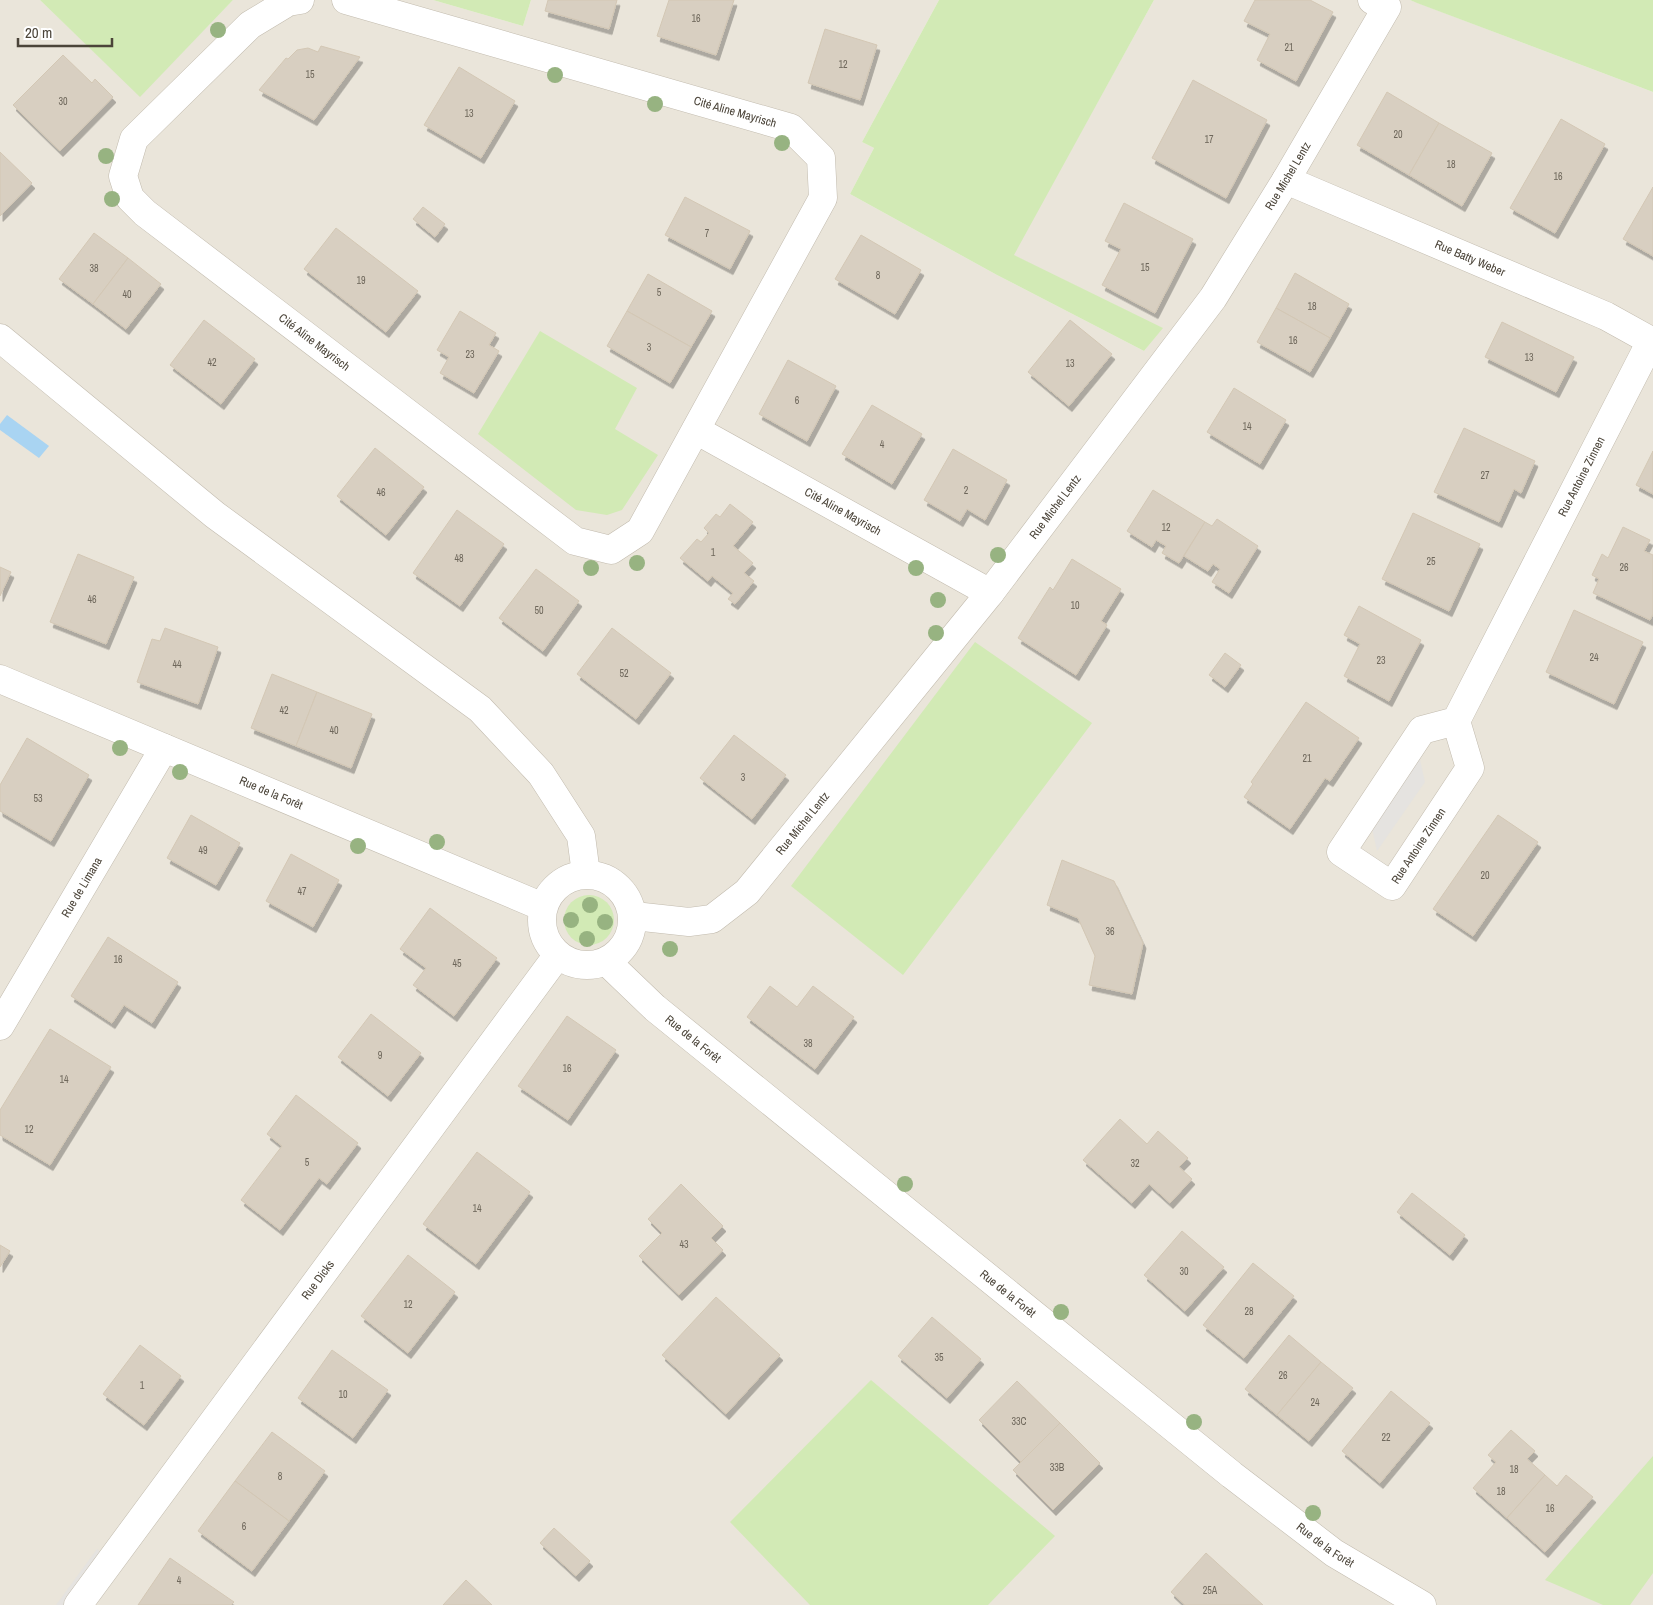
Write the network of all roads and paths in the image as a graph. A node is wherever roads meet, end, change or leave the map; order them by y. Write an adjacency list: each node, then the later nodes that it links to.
1 (300, 0): 7 (street, Cité Aline Mayrisch)
2 (346, 0): 7 (street, Cité Aline Mayrisch)
3 (1372, 0): 4 (street, Rue Michel Lentz)
4 (1286, 180): 6 (street, Rue Batty Weber); 8 (street, Rue Michel Lentz)
5 (0, 338): 12 (street)
6 (1652, 341): 10 (street, Rue Antoine Zinnen)
7 (696, 430): 8 (street, Cité Aline Mayrisch)
8 (990, 593): 14 (street, Rue Michel Lentz)
9 (0, 679): 11 (street, Rue de la Forêt)
10 (1456, 721): 10 (street, Rue Antoine Zinnen)
11 (164, 748): 13 (street, Rue de la Forêt); 17 (street, Rue de Limana)
12 (586, 874): 13 (street); 14 (street)
13 (542, 907): 15 (street)
14 (634, 916): 16 (street)
15 (557, 956): 16 (street); 18 (street, Rue Dicks)
16 (608, 963): 19 (street, Rue de la Forêt)
17 (0, 1026)
18 (78, 1605)
19 (1422, 1605)

